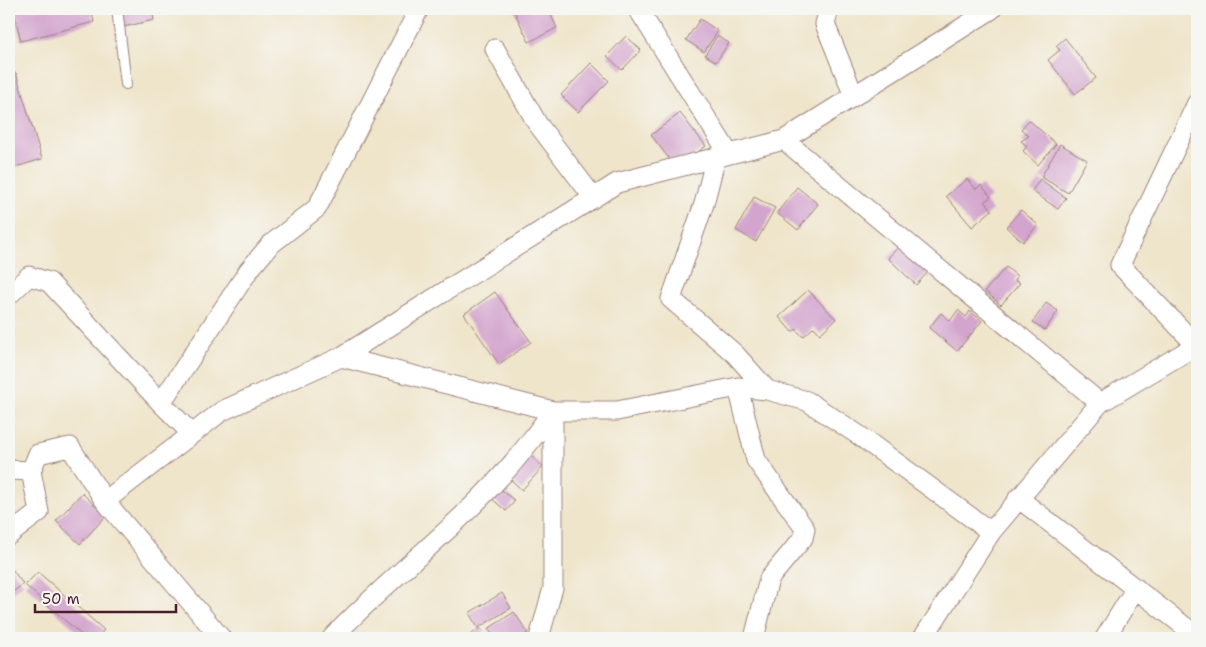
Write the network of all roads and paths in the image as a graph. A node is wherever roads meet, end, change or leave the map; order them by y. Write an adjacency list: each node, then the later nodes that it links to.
1 (117, 9): 7 (lane)
2 (419, 9): 18 (street)
3 (638, 9): 11 (street)
4 (829, 9): 8 (street)
5 (992, 9): 8 (street)
6 (495, 49): 12 (street)
7 (126, 84)
8 (854, 96): 10 (street)
9 (1197, 103): 14 (street)
10 (784, 140): 11 (street); 19 (street)
11 (723, 155): 12 (street); 17 (street)
12 (593, 198): 15 (street)
13 (9, 295): 18 (street)
14 (1196, 345): 19 (street)
15 (340, 357): 20 (street); 21 (street)
16 (738, 387): 17 (street); 20 (street); 33 (street)
17 (767, 390): 26 (street)
18 (161, 403): 21 (street)
19 (1100, 404): 24 (street)
20 (553, 411): 31 (street); 32 (street)
21 (192, 434): 25 (street)
22 (9, 470): 23 (street)
23 (31, 471): 25 (street); 27 (street)
24 (1018, 498): 26 (street); 28 (street)
25 (105, 501): 30 (street)
26 (991, 532): 34 (street)
27 (9, 535)
28 (1136, 588): 29 (street); 35 (street)
29 (1197, 636)
30 (220, 638)
31 (332, 638)
32 (539, 638)
33 (754, 638)
34 (923, 638)
35 (1105, 638)

